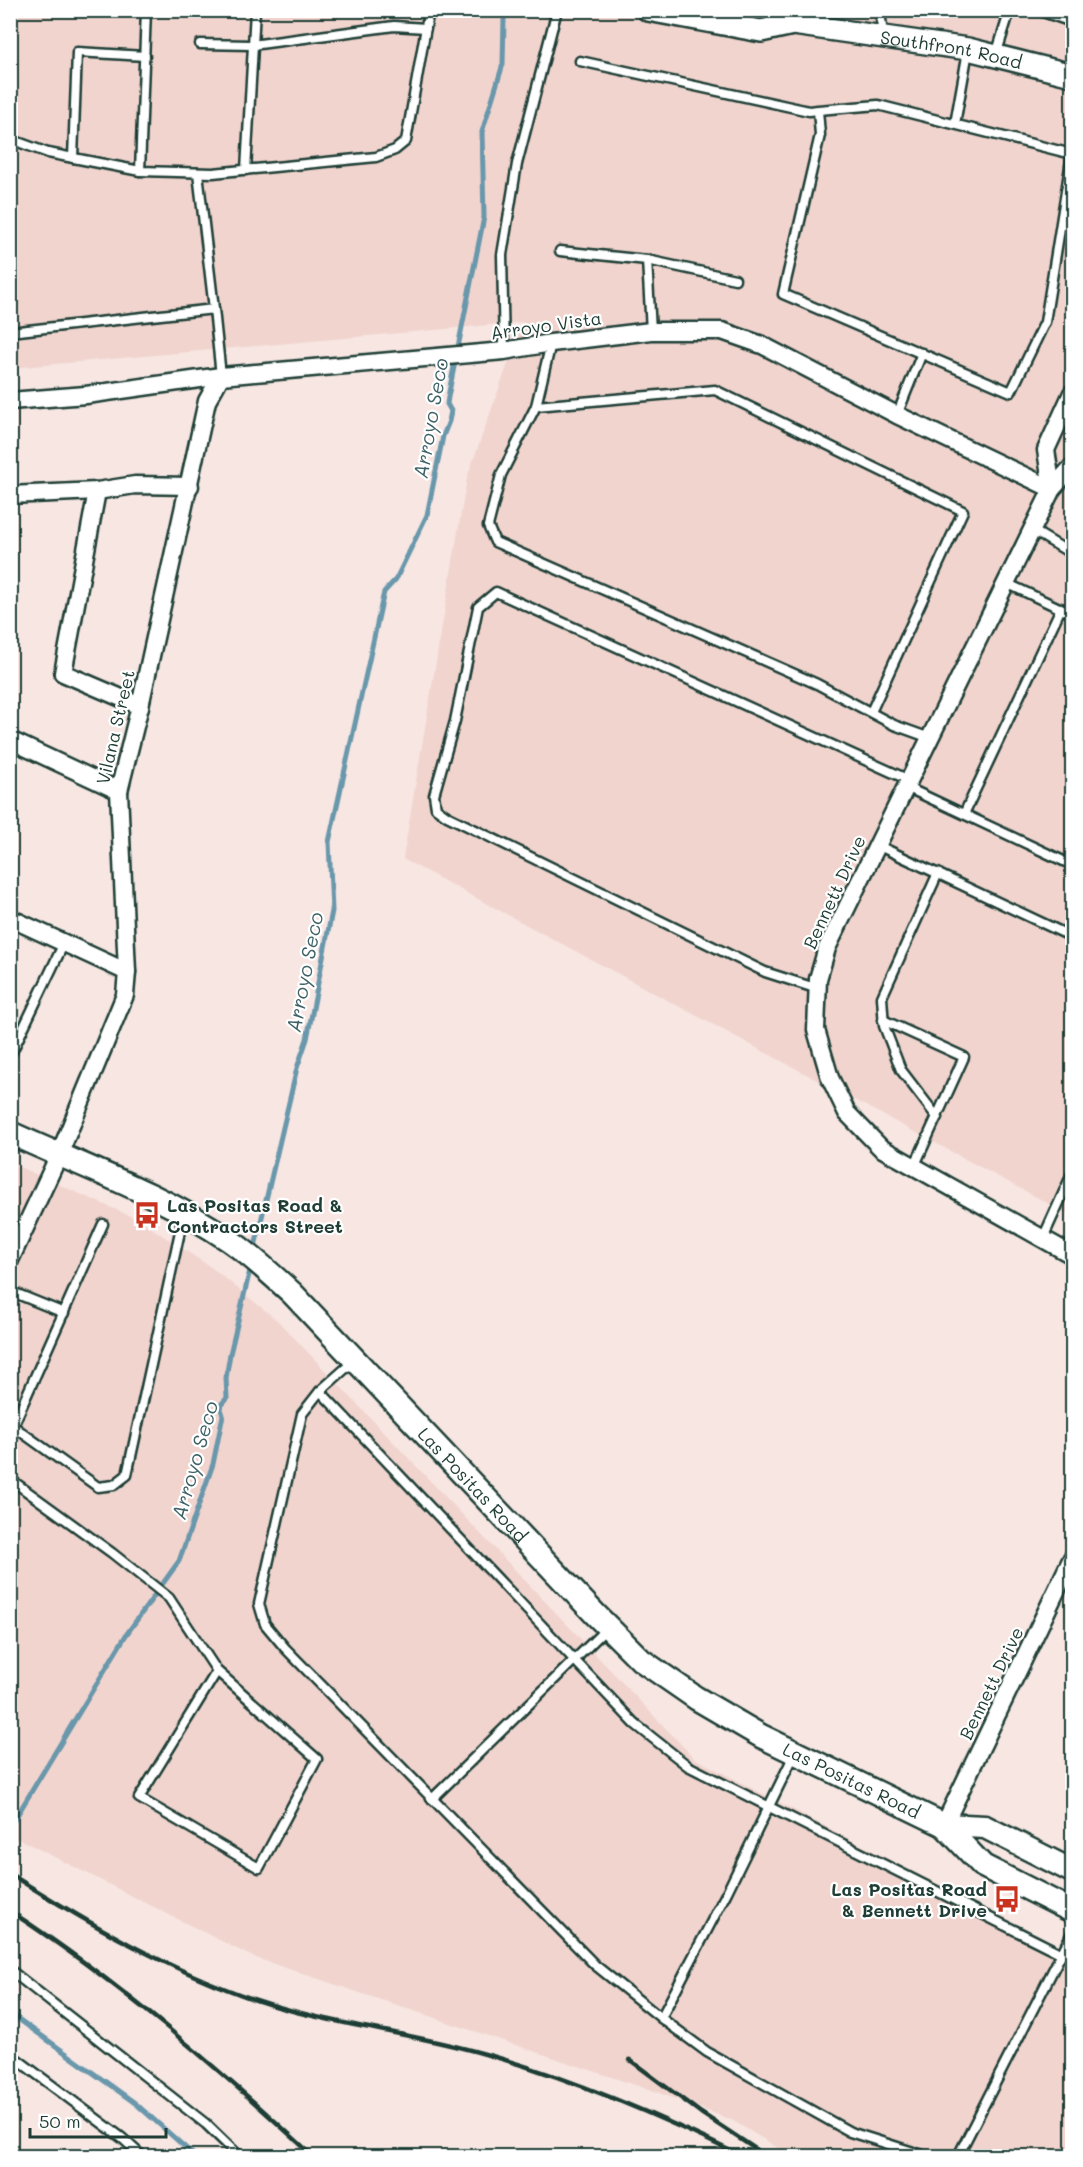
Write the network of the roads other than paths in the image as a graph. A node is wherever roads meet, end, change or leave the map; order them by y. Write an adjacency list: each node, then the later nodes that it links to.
1 (146, 10): 17 (lane)
2 (255, 10): 15 (lane)
3 (429, 10): 12 (lane)
4 (557, 10): 35 (lane)
5 (648, 10): 10 (street, Southfront Road)
6 (772, 10): 10 (street, Southfront Road)
7 (880, 10): 13 (lane)
8 (1010, 10): 18 (lane)
9 (1037, 10): 11 (lane)
10 (792, 17): 13 (street, Southfront Road)
11 (1072, 22)
12 (426, 28): 15 (lane); 25 (lane)
13 (883, 37): 16 (street, Southfront Road)
14 (200, 44): 15 (lane)
15 (252, 45): 25 (lane)
16 (968, 49): 18 (street, Southfront Road); 22 (lane)
17 (145, 56): 24 (lane); 26 (lane)
18 (996, 56): 20 (street, Southfront Road)
19 (580, 61): 21 (lane)
20 (1072, 75)
21 (818, 110): 22 (lane); 36 (lane)
22 (956, 124): 36 (lane)
23 (10, 140): 24 (lane)
24 (73, 158): 26 (lane)
25 (246, 170): 27 (lane)
26 (140, 171): 27 (lane)
27 (198, 172): 31 (lane)
28 (560, 251): 29 (lane)
29 (647, 260): 30 (lane); 32 (lane)
30 (735, 279)
31 (214, 309): 33 (lane); 37 (lane)
32 (651, 331): 34 (street, Arroyo Vista); 41 (street, Arroyo Vista)
33 (10, 332)
34 (551, 343): 35 (street, Arroyo Vista); 40 (lane)
35 (504, 351): 37 (street, Arroyo Vista)
36 (922, 353): 41 (lane)
37 (221, 376): 39 (street, Arroyo Vista); 43 (street, Vilana Street)
38 (1072, 393): 44 (street)
39 (10, 401)
40 (536, 406): 53 (lane); 53 (lane)
41 (897, 415): 44 (street, Arroyo Vista)
42 (1072, 467): 44 (street, Bennett Drive)
43 (190, 486): 45 (street); 52 (street, Vilana Street)
44 (1052, 489): 47 (street, Bennett Drive)
45 (97, 491): 46 (street); 52 (street)
46 (10, 495)
47 (1032, 530): 48 (lane); 49 (street, Bennett Drive)
48 (1072, 554)
49 (1006, 583): 50 (lane); 54 (street, Bennett Drive)
50 (1061, 608): 51 (lane); 58 (lane)
51 (1072, 614)
52 (140, 706): 57 (street, Vilana Street)
53 (871, 712): 54 (lane)
54 (930, 738): 56 (street, Bennett Drive)
55 (10, 740): 57 (street)
56 (908, 783): 58 (lane); 59 (street, Bennett Drive); 66 (lane)
57 (119, 791): 65 (street, Vilana Street)
58 (964, 814): 60 (lane)
59 (877, 845): 61 (lane); 66 (street, Bennett Drive)
60 (1072, 865)
61 (938, 873): 63 (lane); 67 (lane)
62 (10, 918): 64 (street)
63 (1072, 937)
64 (64, 943): 65 (street); 68 (lane)
65 (127, 972): 71 (street, Vilana Street)
66 (818, 989): 72 (street, Bennett Drive)
67 (883, 1020): 69 (lane); 69 (lane)
68 (11, 1054)
69 (937, 1117): 72 (lane)
70 (10, 1133): 71 (main road, Las Positas Road)
71 (59, 1155): 74 (main road, Las Positas Road); 78 (street, Vilana Street)
72 (915, 1167): 76 (street, Bennett Drive)
73 (1072, 1174): 76 (lane)
74 (192, 1218): 80 (lane); 81 (main road, Las Positas Road)
75 (104, 1224): 80 (lane)
76 (1043, 1238): 77 (street, Bennett Drive)
77 (1072, 1254)
78 (10, 1260)
79 (10, 1291): 80 (lane)
80 (64, 1313)
81 (355, 1360): 82 (lane); 85 (main road, Las Positas Road)
82 (320, 1391): 86 (lane); 89 (lane)
83 (10, 1479): 87 (lane)
84 (1072, 1558): 91 (street, Bennett Drive)
85 (608, 1627): 86 (lane); 88 (main road, Las Positas Road)
86 (575, 1662): 89 (lane); 90 (lane)
87 (217, 1671): 87 (lane)
88 (795, 1753): 90 (lane); 91 (main road, Las Positas Road)
89 (432, 1799): 97 (lane)
90 (768, 1806): 95 (lane); 97 (lane)
91 (944, 1825): 92 (main road, Las Positas Road); 93 (main road, Las Positas Road)
92 (1072, 1871)
93 (1072, 1911)
94 (1072, 1933): 95 (lane)
95 (1062, 1954): 102 (lane)
96 (10, 1970): 100 (lane)
97 (661, 2018): 101 (lane)
98 (10, 2054): 99 (lane)
99 (142, 2157)
100 (239, 2157)
101 (926, 2157)
102 (958, 2157)

